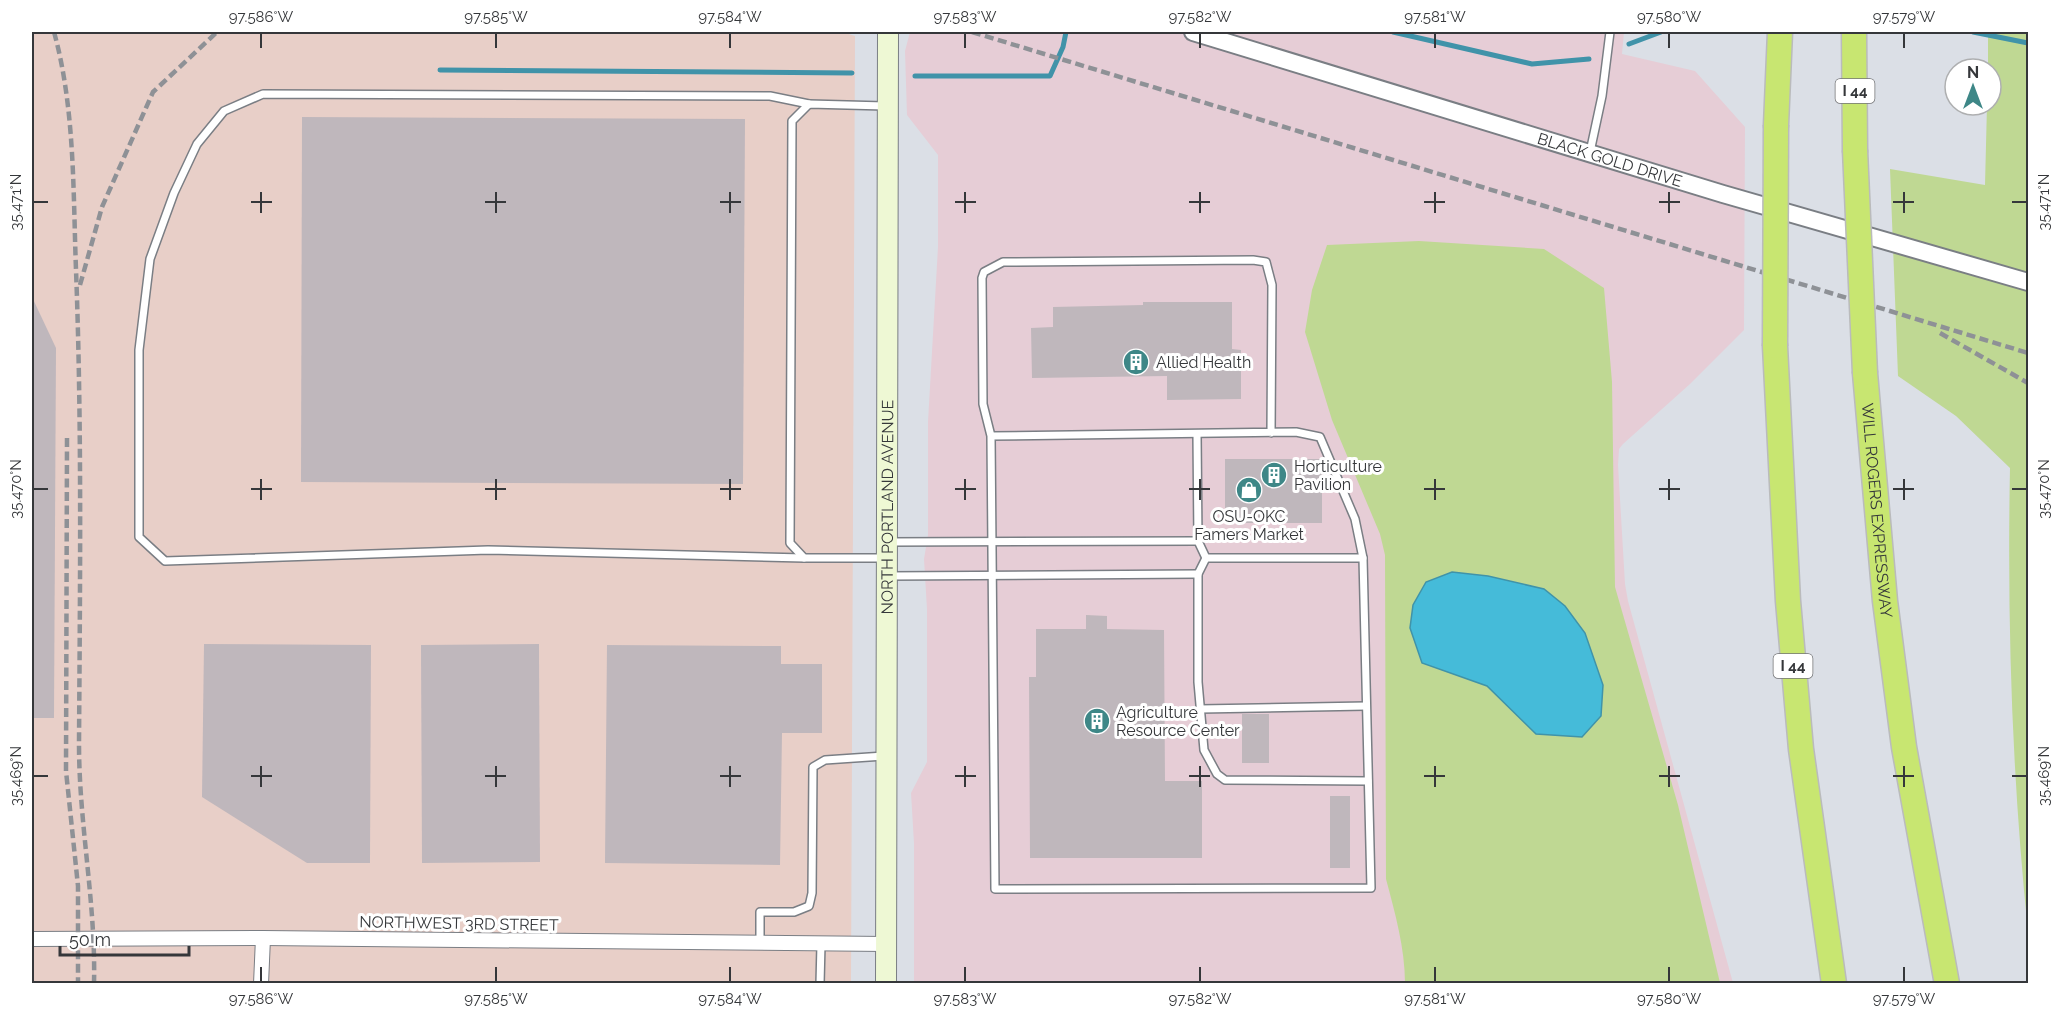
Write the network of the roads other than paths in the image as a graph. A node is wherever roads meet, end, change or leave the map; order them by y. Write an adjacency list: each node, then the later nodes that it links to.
1 (888, 32): 7 (main road, NORTH PORTLAND AVENUE)
2 (1193, 32): 8 (street, BLACK GOLD DRIVE)
3 (1610, 32): 8 (lane)
4 (1780, 32): 33 (highway, I 44, bridge)
5 (1854, 32): 34 (highway, WILL ROGERS EXPRESSWAY / I 44, bridge)
6 (809, 104): 7 (lane); 15 (lane); 15 (lane)
7 (888, 106): 18 (main road, NORTH PORTLAND AVENUE)
8 (1590, 152): 9 (street, BLACK GOLD DRIVE)
9 (2028, 282)
10 (1271, 433): 11 (lane); 12 (lane); 17 (lane)
11 (1197, 434): 12 (lane); 13 (lane)
12 (991, 436): 14 (lane)
13 (1198, 542): 14 (lane); 16 (lane)
14 (992, 543): 18 (lane); 20 (lane)
15 (804, 558): 18 (lane)
16 (1206, 558): 17 (lane); 19 (lane)
17 (1362, 558): 21 (lane)
18 (886, 559): 20 (lane); 23 (main road, NORTH PORTLAND AVENUE)
19 (1198, 574): 20 (lane); 22 (lane)
20 (993, 576): 24 (lane)
21 (1366, 706): 22 (lane); 24 (lane)
22 (1200, 709): 24 (lane)
23 (886, 756): 27 (lane); 29 (main road, NORTH PORTLAND AVENUE)
24 (1368, 781)
25 (263, 938): 26 (street, NORTHWEST 3RD STREET); 27 (street, NORTHWEST 3RD STREET); 30 (street)
26 (32, 939)
27 (760, 943): 28 (street, NORTHWEST 3RD STREET)
28 (821, 944): 29 (street, NORTHWEST 3RD STREET); 31 (lane)
29 (886, 944): 32 (main road, NORTH PORTLAND AVENUE)
30 (261, 984)
31 (820, 984)
32 (886, 984)
33 (1834, 984)
34 (1947, 984)

